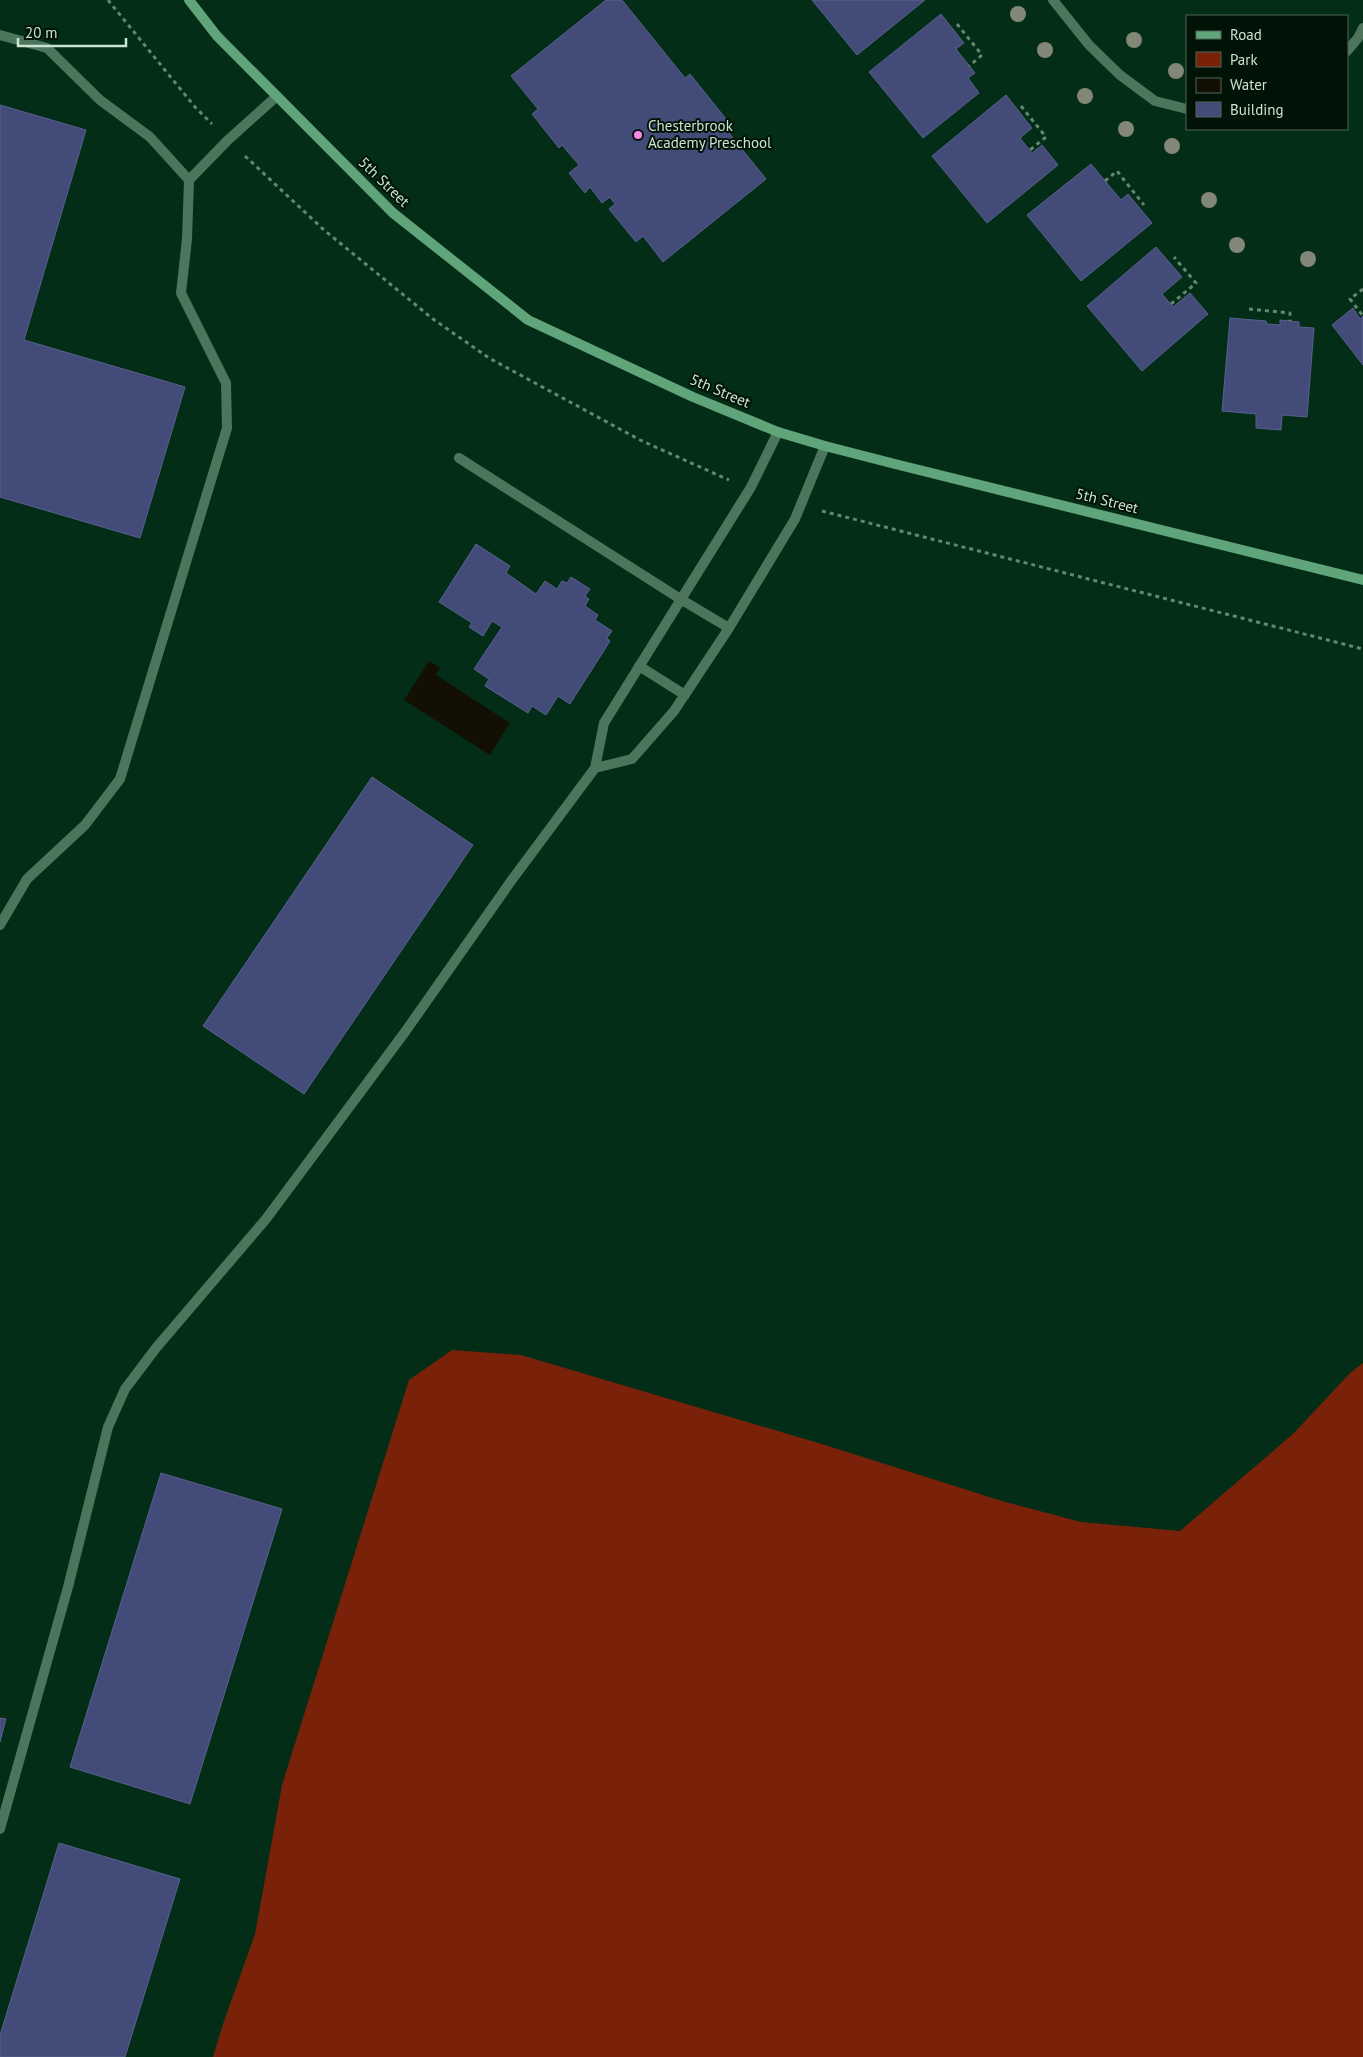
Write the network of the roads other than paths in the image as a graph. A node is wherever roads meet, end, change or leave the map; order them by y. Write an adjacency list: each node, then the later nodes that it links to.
1 (189, 0): 6 (street, 5th Street)
2 (1053, 0): 7 (street)
3 (1363, 28): 5 (street)
4 (0, 35): 8 (street)
5 (1348, 50)
6 (277, 96): 8 (street); 9 (street, 5th Street)
7 (1186, 109)
8 (189, 180): 18 (street)
9 (778, 432): 10 (street, 5th Street); 13 (street)
10 (825, 446): 12 (street, 5th Street); 14 (street)
11 (459, 458): 13 (street)
12 (1363, 580)
13 (682, 600): 14 (street); 15 (street)
14 (729, 628): 16 (street)
15 (639, 666): 16 (street); 17 (street)
16 (685, 695): 17 (street)
17 (595, 768): 19 (street)
18 (0, 924)
19 (0, 1828)

